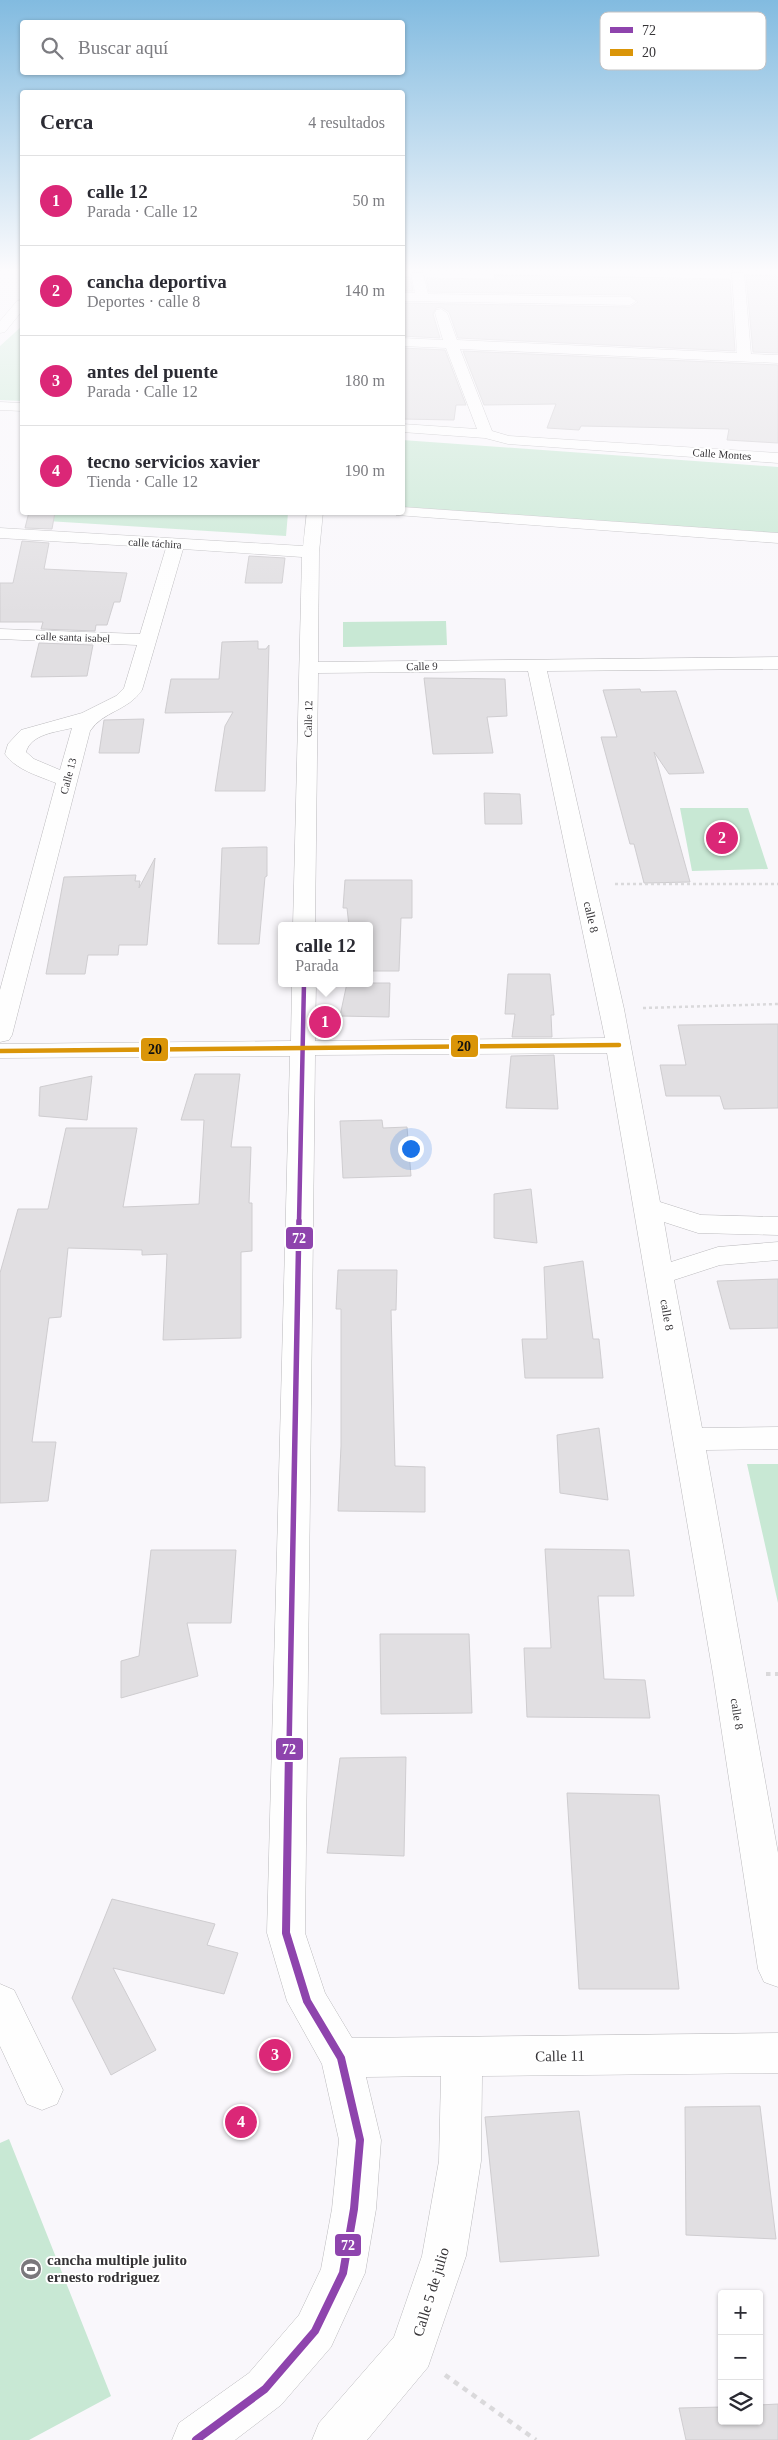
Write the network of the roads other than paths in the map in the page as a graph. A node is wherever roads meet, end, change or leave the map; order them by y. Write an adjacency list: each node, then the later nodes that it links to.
1 (467, 387): 5 (street)
2 (0, 406): 3 (street)
3 (20, 407)
4 (405, 428): 5 (street, Calle Montes)
5 (486, 434): 6 (street, Calle Montes); 7 (street, Calle Montes)
6 (778, 450)
7 (778, 458)
8 (405, 512): 11 (street)
9 (314, 515): 13 (street, Calle 12)
10 (0, 533): 12 (street, calle táchira)
11 (778, 538)
12 (176, 544): 13 (street, calle táchira); 15 (street)
13 (311, 552): 18 (street, Calle 12)
14 (0, 634): 15 (street, calle santa isabel)
15 (147, 640): 19 (street)
16 (778, 663): 17 (street, Calle 9)
17 (536, 664): 18 (street, Calle 9); 24 (street, calle 8)
18 (309, 668): 21 (street, Calle 12)
19 (89, 717): 20 (street, Calle 13); 20 (street)
20 (66, 780): 23 (street, Calle 13)
21 (304, 922)
22 (304, 987): 25 (street)
23 (0, 1035)
24 (619, 1045): 25 (street); 27 (street, calle 8)
25 (304, 1048): 26 (street); 37 (street)
26 (0, 1051)
27 (648, 1207): 28 (street); 30 (street, calle 8)
28 (778, 1226)
29 (778, 1251): 30 (street)
30 (660, 1275): 32 (street, calle 8)
31 (778, 1438): 32 (street)
32 (689, 1439): 33 (street, calle 8)
33 (778, 1969)
34 (0, 2003): 38 (street)
35 (778, 2053): 36 (street, Calle 11)
36 (462, 2057): 37 (street, Calle 11); 40 (street, Calle 5 de julio)
37 (341, 2058): 39 (street)
38 (42, 2090)
39 (196, 2440)
40 (336, 2440)

